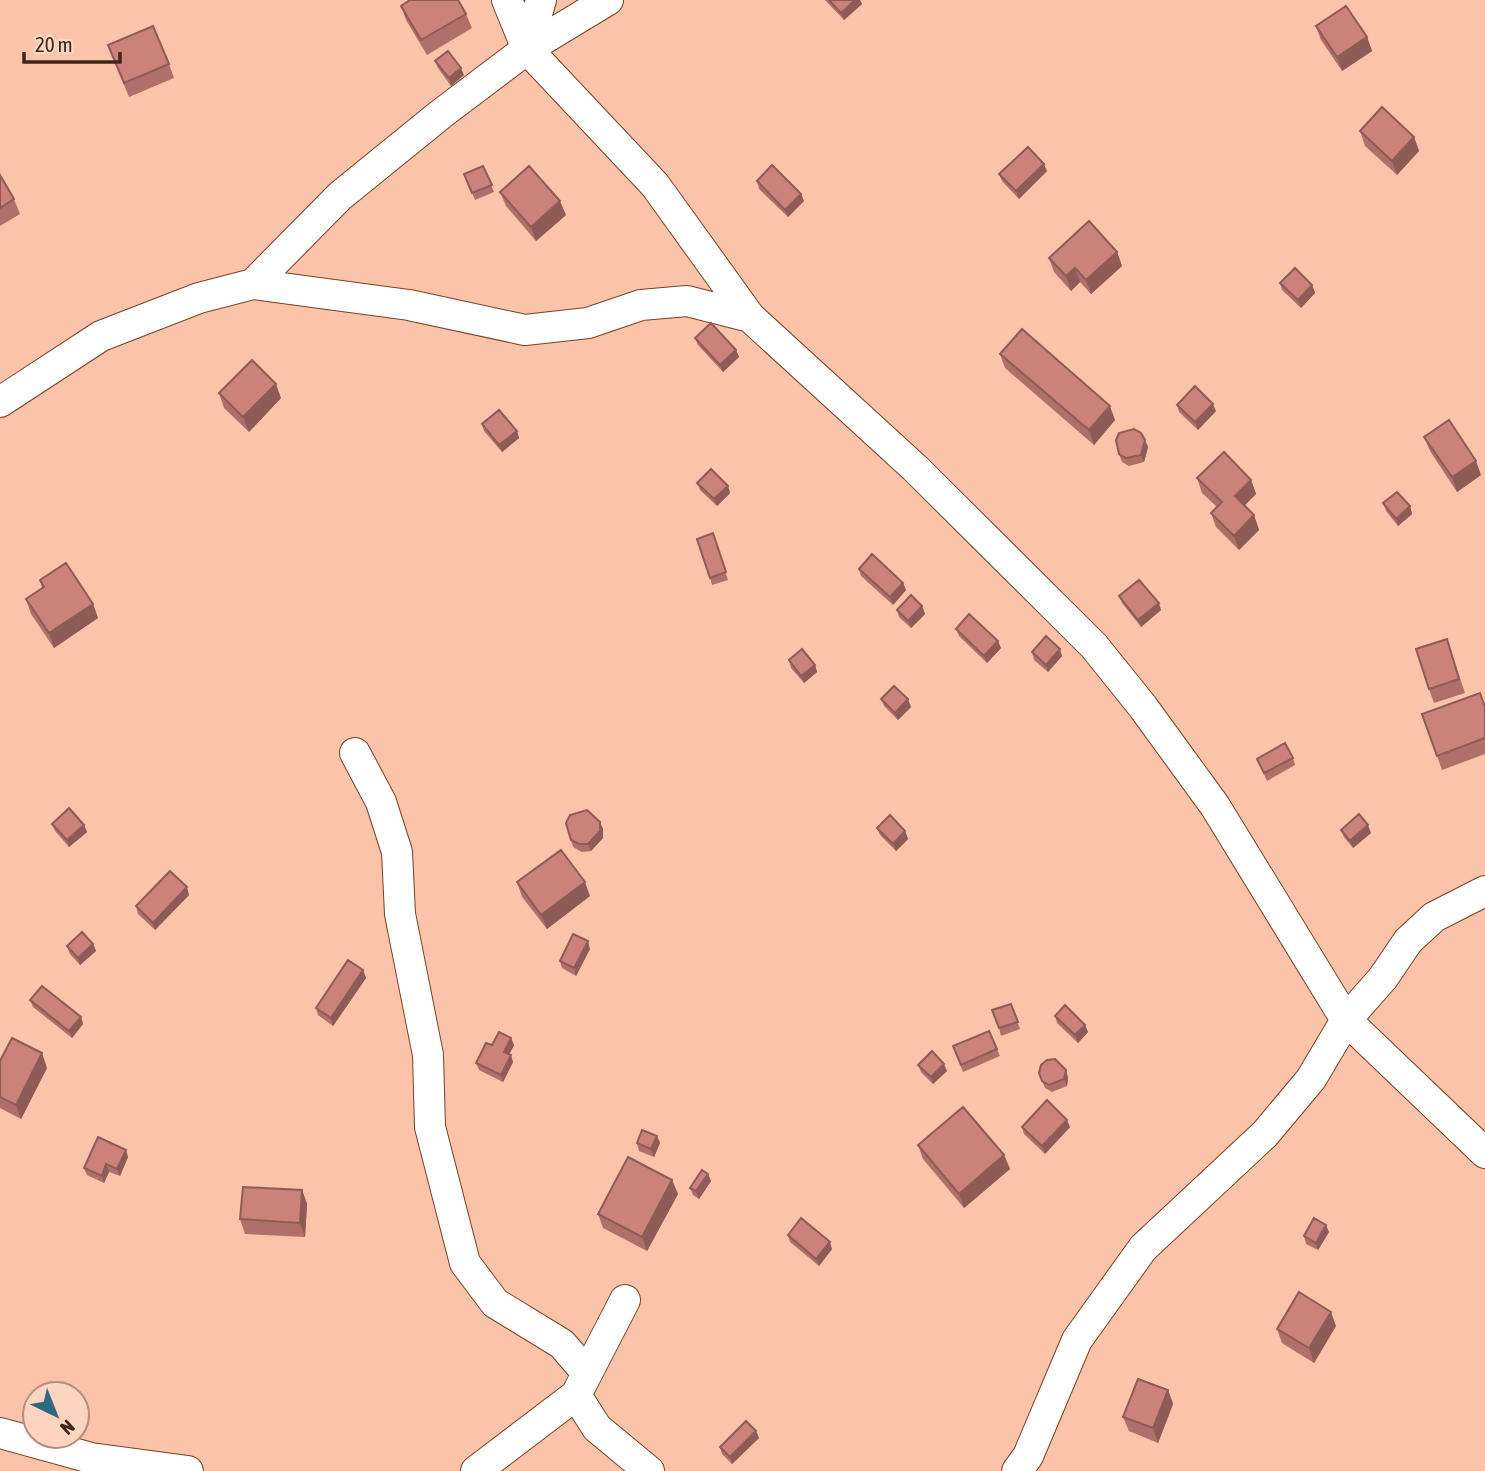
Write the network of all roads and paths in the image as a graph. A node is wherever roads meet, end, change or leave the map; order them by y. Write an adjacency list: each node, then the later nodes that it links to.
1 (507, 0): 4 (street)
2 (541, 0): 4 (street)
3 (608, 0): 4 (street)
4 (527, 49): 5 (street); 6 (street)
5 (253, 284): 6 (street); 7 (street)
6 (750, 317): 10 (street)
7 (0, 402)
8 (355, 754): 13 (street)
9 (1485, 891): 10 (street)
10 (1346, 1020): 11 (street); 18 (street)
11 (1485, 1153)
12 (625, 1300): 13 (street)
13 (581, 1384): 16 (street); 17 (street)
14 (0, 1433): 15 (street)
15 (188, 1471)
16 (476, 1471)
17 (649, 1471)
18 (1017, 1471)

